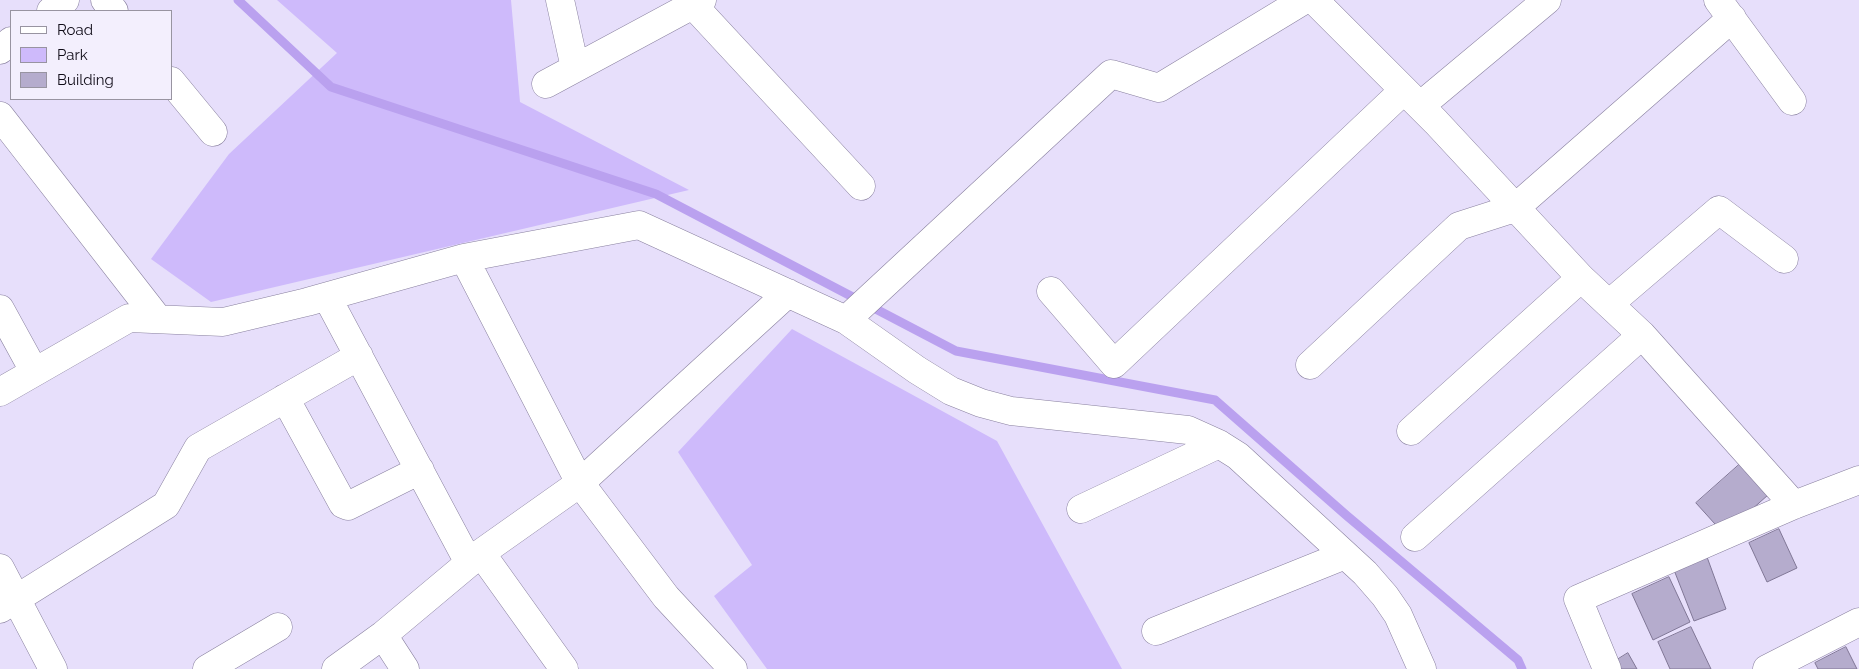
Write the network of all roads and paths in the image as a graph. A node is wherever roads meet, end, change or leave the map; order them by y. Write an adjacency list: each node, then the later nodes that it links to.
1 (65, 0): 9 (street)
2 (105, 0): 10 (street)
3 (560, 0): 11 (street)
4 (1304, 0): 29 (street)
5 (1314, 0): 14 (street)
6 (1547, 0): 14 (street)
7 (697, 2): 11 (street); 18 (street)
8 (1725, 9): 15 (street); 19 (street)
9 (51, 10)
10 (113, 10)
11 (575, 68): 13 (street)
12 (172, 82): 17 (street)
13 (546, 84)
14 (1412, 98): 19 (street); 23 (street)
15 (1792, 101)
16 (0, 116): 28 (street)
17 (213, 132)
18 (861, 186)
19 (1515, 208): 22 (street); 32 (street)
20 (464, 258): 24 (street); 25 (street); 40 (street)
21 (1784, 259): 26 (street)
22 (1581, 278): 26 (street); 36 (street)
23 (1051, 292)
24 (788, 293): 29 (street); 40 (street)
25 (327, 297): 28 (street); 31 (street)
26 (1609, 304): 30 (street)
27 (0, 309): 33 (street)
28 (158, 319): 33 (street)
29 (846, 320): 37 (street)
30 (1642, 334): 41 (street); 43 (street)
31 (359, 356): 35 (street); 38 (street)
32 (1310, 365)
33 (34, 371): 34 (street)
34 (0, 392)
35 (285, 398): 38 (street); 47 (street)
36 (1411, 431)
37 (1219, 444): 42 (street); 44 (street)
38 (420, 470): 45 (street)
39 (1859, 480): 41 (street)
40 (580, 483): 45 (street); 57 (street)
41 (1794, 505): 59 (street)
42 (1081, 509)
43 (1415, 537)
44 (1345, 555): 50 (street); 58 (street)
45 (475, 558): 51 (street); 56 (street)
46 (0, 568): 47 (street)
47 (9, 604): 52 (street)
48 (1859, 622): 60 (street)
49 (278, 627): 53 (street)
50 (1156, 631)
51 (383, 635): 54 (street); 55 (street)
52 (53, 669)
53 (207, 669)
54 (336, 669)
55 (405, 669)
56 (564, 669)
57 (733, 669)
58 (1422, 669)
59 (1607, 669)
60 (1767, 669)

